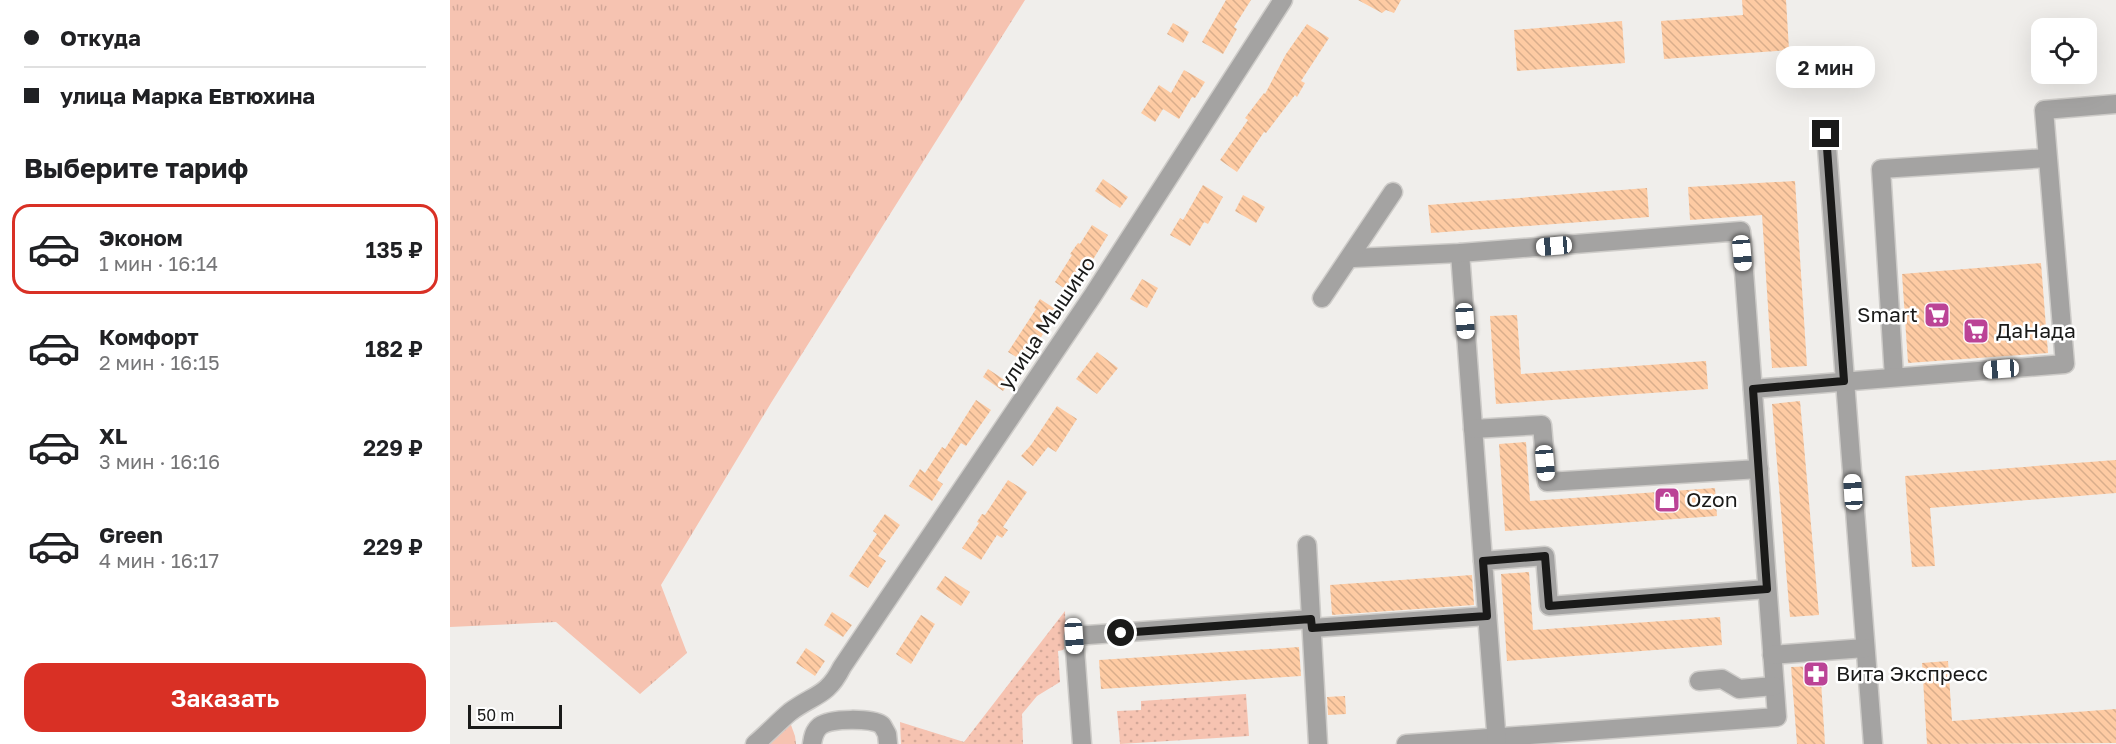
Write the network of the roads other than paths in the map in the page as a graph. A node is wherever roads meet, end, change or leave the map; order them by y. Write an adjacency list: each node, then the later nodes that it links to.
1 (1283, 0): 24 (street, улица Мышино)
2 (2116, 104): 4 (street)
3 (1826, 134): 10 (street)
4 (2047, 158): 9 (street); 9 (street)
5 (1393, 192): 8 (street)
6 (1460, 253): 7 (street); 11 (street); 12 (street)
7 (1353, 258)
8 (1322, 298)
9 (1894, 378): 10 (street)
10 (1844, 381): 11 (street); 19 (street)
11 (1753, 389): 13 (street)
12 (1473, 429): 13 (street); 15 (street)
13 (1759, 469): 16 (street)
14 (1306, 546): 18 (street)
15 (1483, 561): 16 (street); 17 (street)
16 (1767, 589): 20 (street)
17 (1487, 616): 18 (street); 23 (street)
18 (1312, 623): 27 (street); 28 (street)
19 (1865, 648): 20 (street); 30 (street)
20 (1772, 655): 22 (street)
21 (1699, 681): 22 (street)
22 (1774, 686): 23 (street)
23 (1497, 741): 29 (street)
24 (755, 744)
25 (812, 744): 26 (street)
26 (888, 744)
27 (1082, 744)
28 (1318, 744)
29 (1406, 744)
30 (1873, 744)

